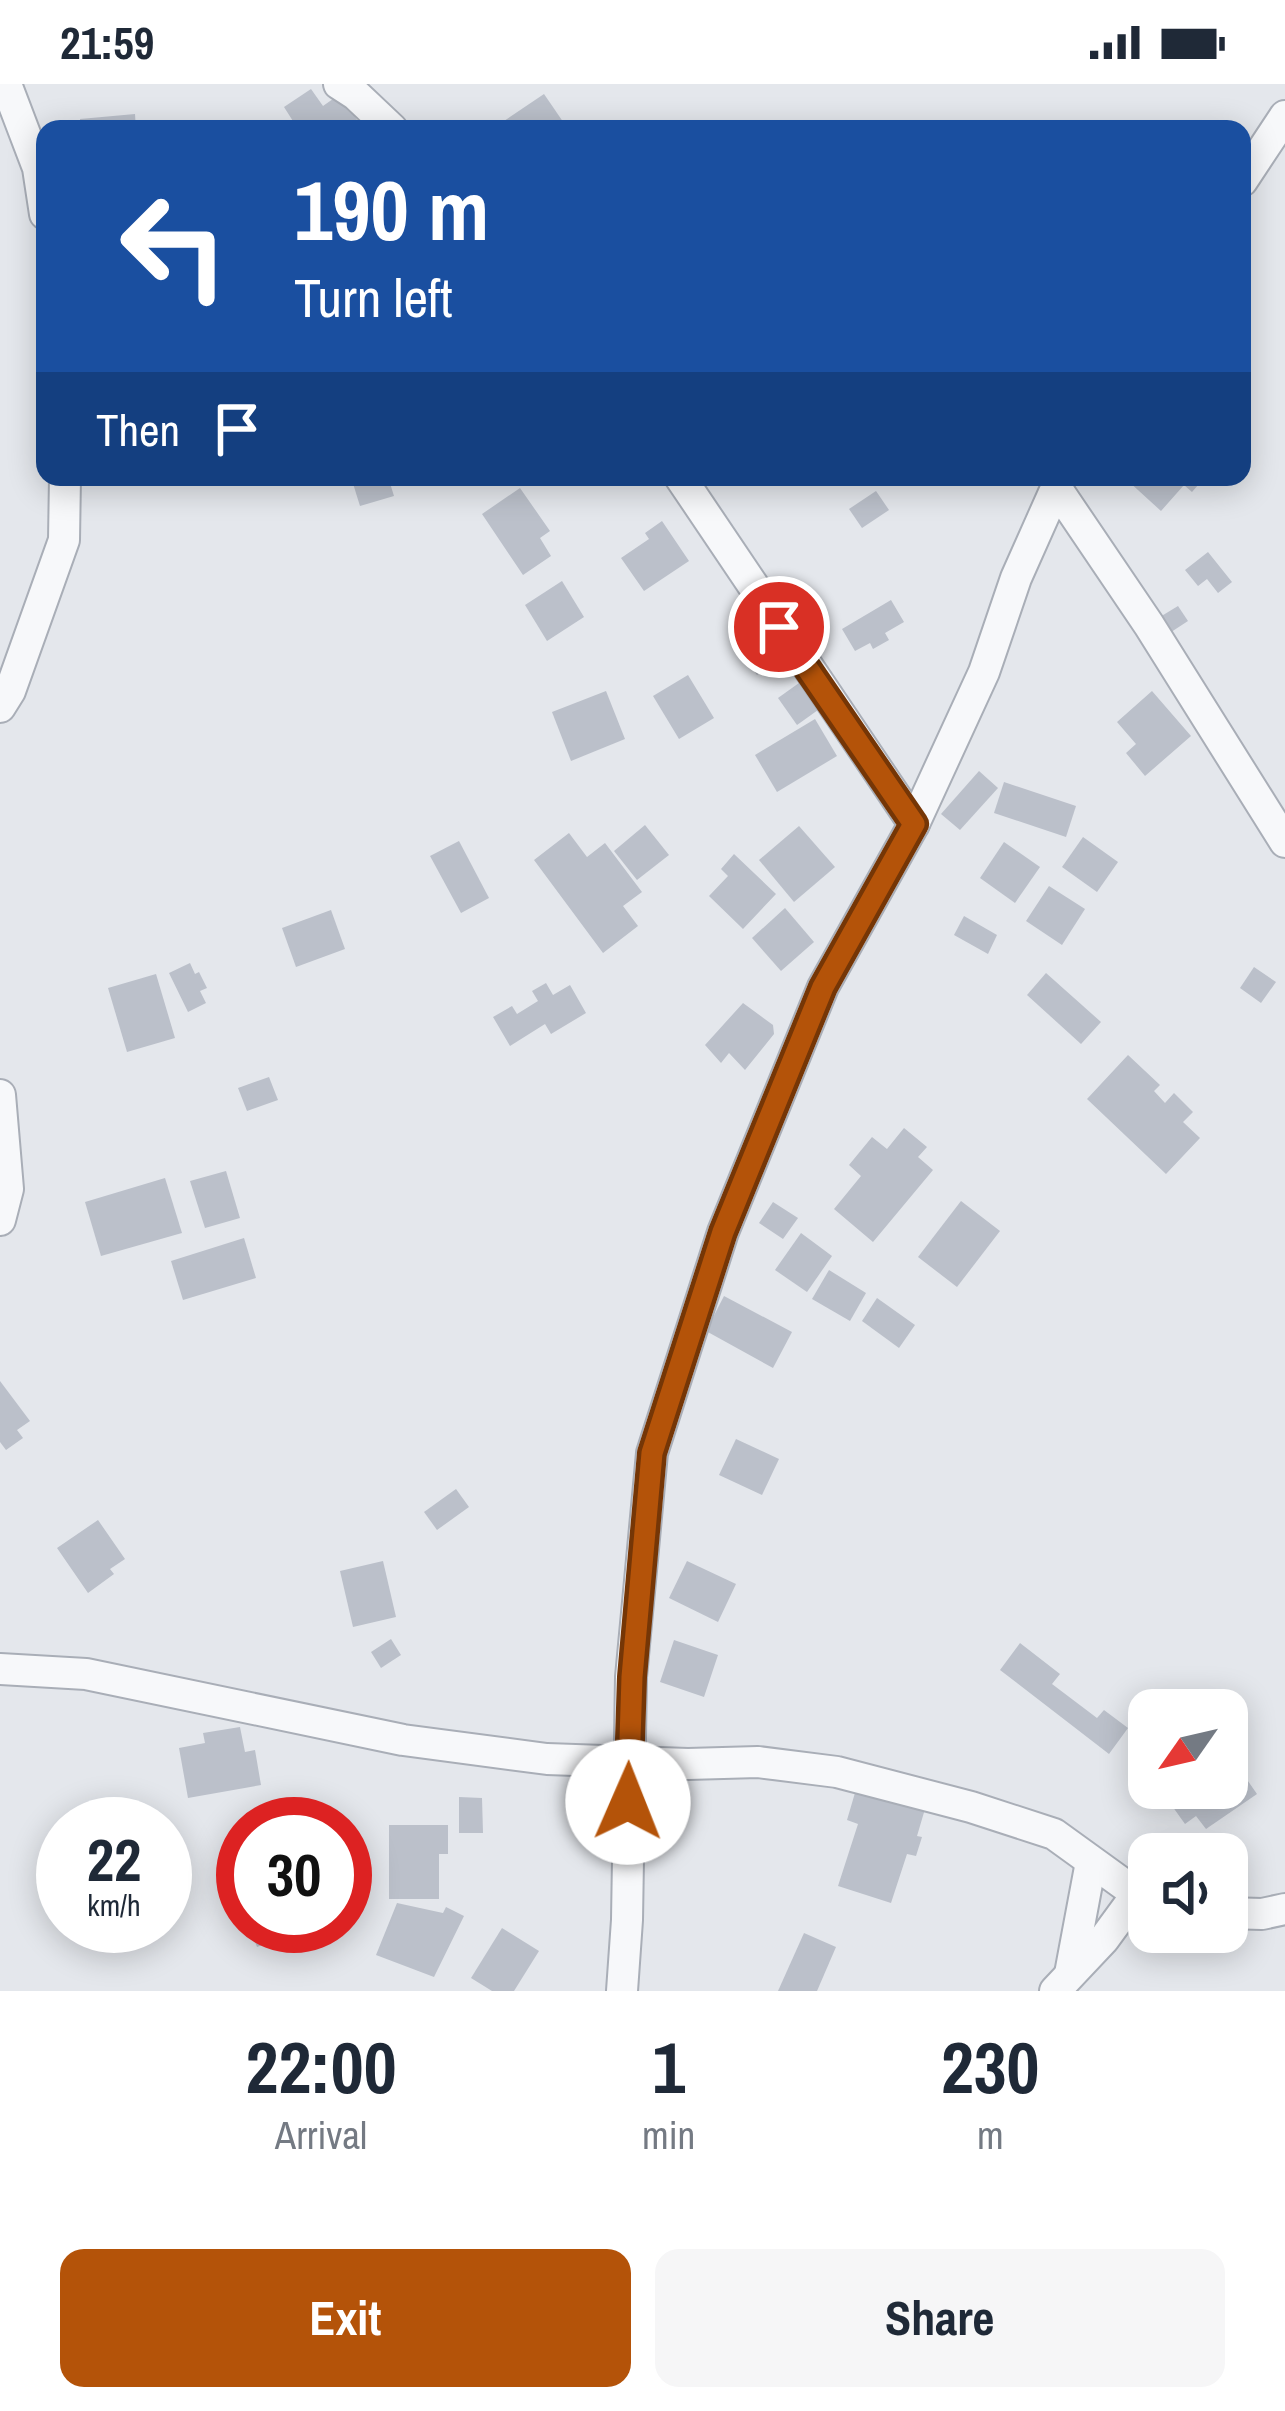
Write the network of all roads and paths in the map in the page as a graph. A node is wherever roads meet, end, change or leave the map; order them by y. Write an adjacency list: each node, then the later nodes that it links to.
1 (6, 84): 5 (street)
2 (339, 84): 4 (street)
3 (1285, 116): 6 (street)
4 (382, 120)
5 (36, 163)
6 (1251, 168)
7 (65, 486): 11 (street)
8 (686, 486): 12 (street)
9 (1058, 486): 12 (street)
10 (1061, 486): 13 (street)
11 (0, 707)
12 (914, 824): 17 (street)
13 (1285, 842)
14 (0, 1095): 15 (street)
15 (0, 1220)
16 (0, 1670): 17 (street)
17 (628, 1762): 18 (street); 24 (street)
18 (1091, 1862): 19 (street); 23 (street)
19 (1128, 1886)
20 (1285, 1910): 22 (street)
21 (1128, 1913): 23 (street)
22 (1248, 1914)
23 (1062, 1983)
24 (622, 1991)

